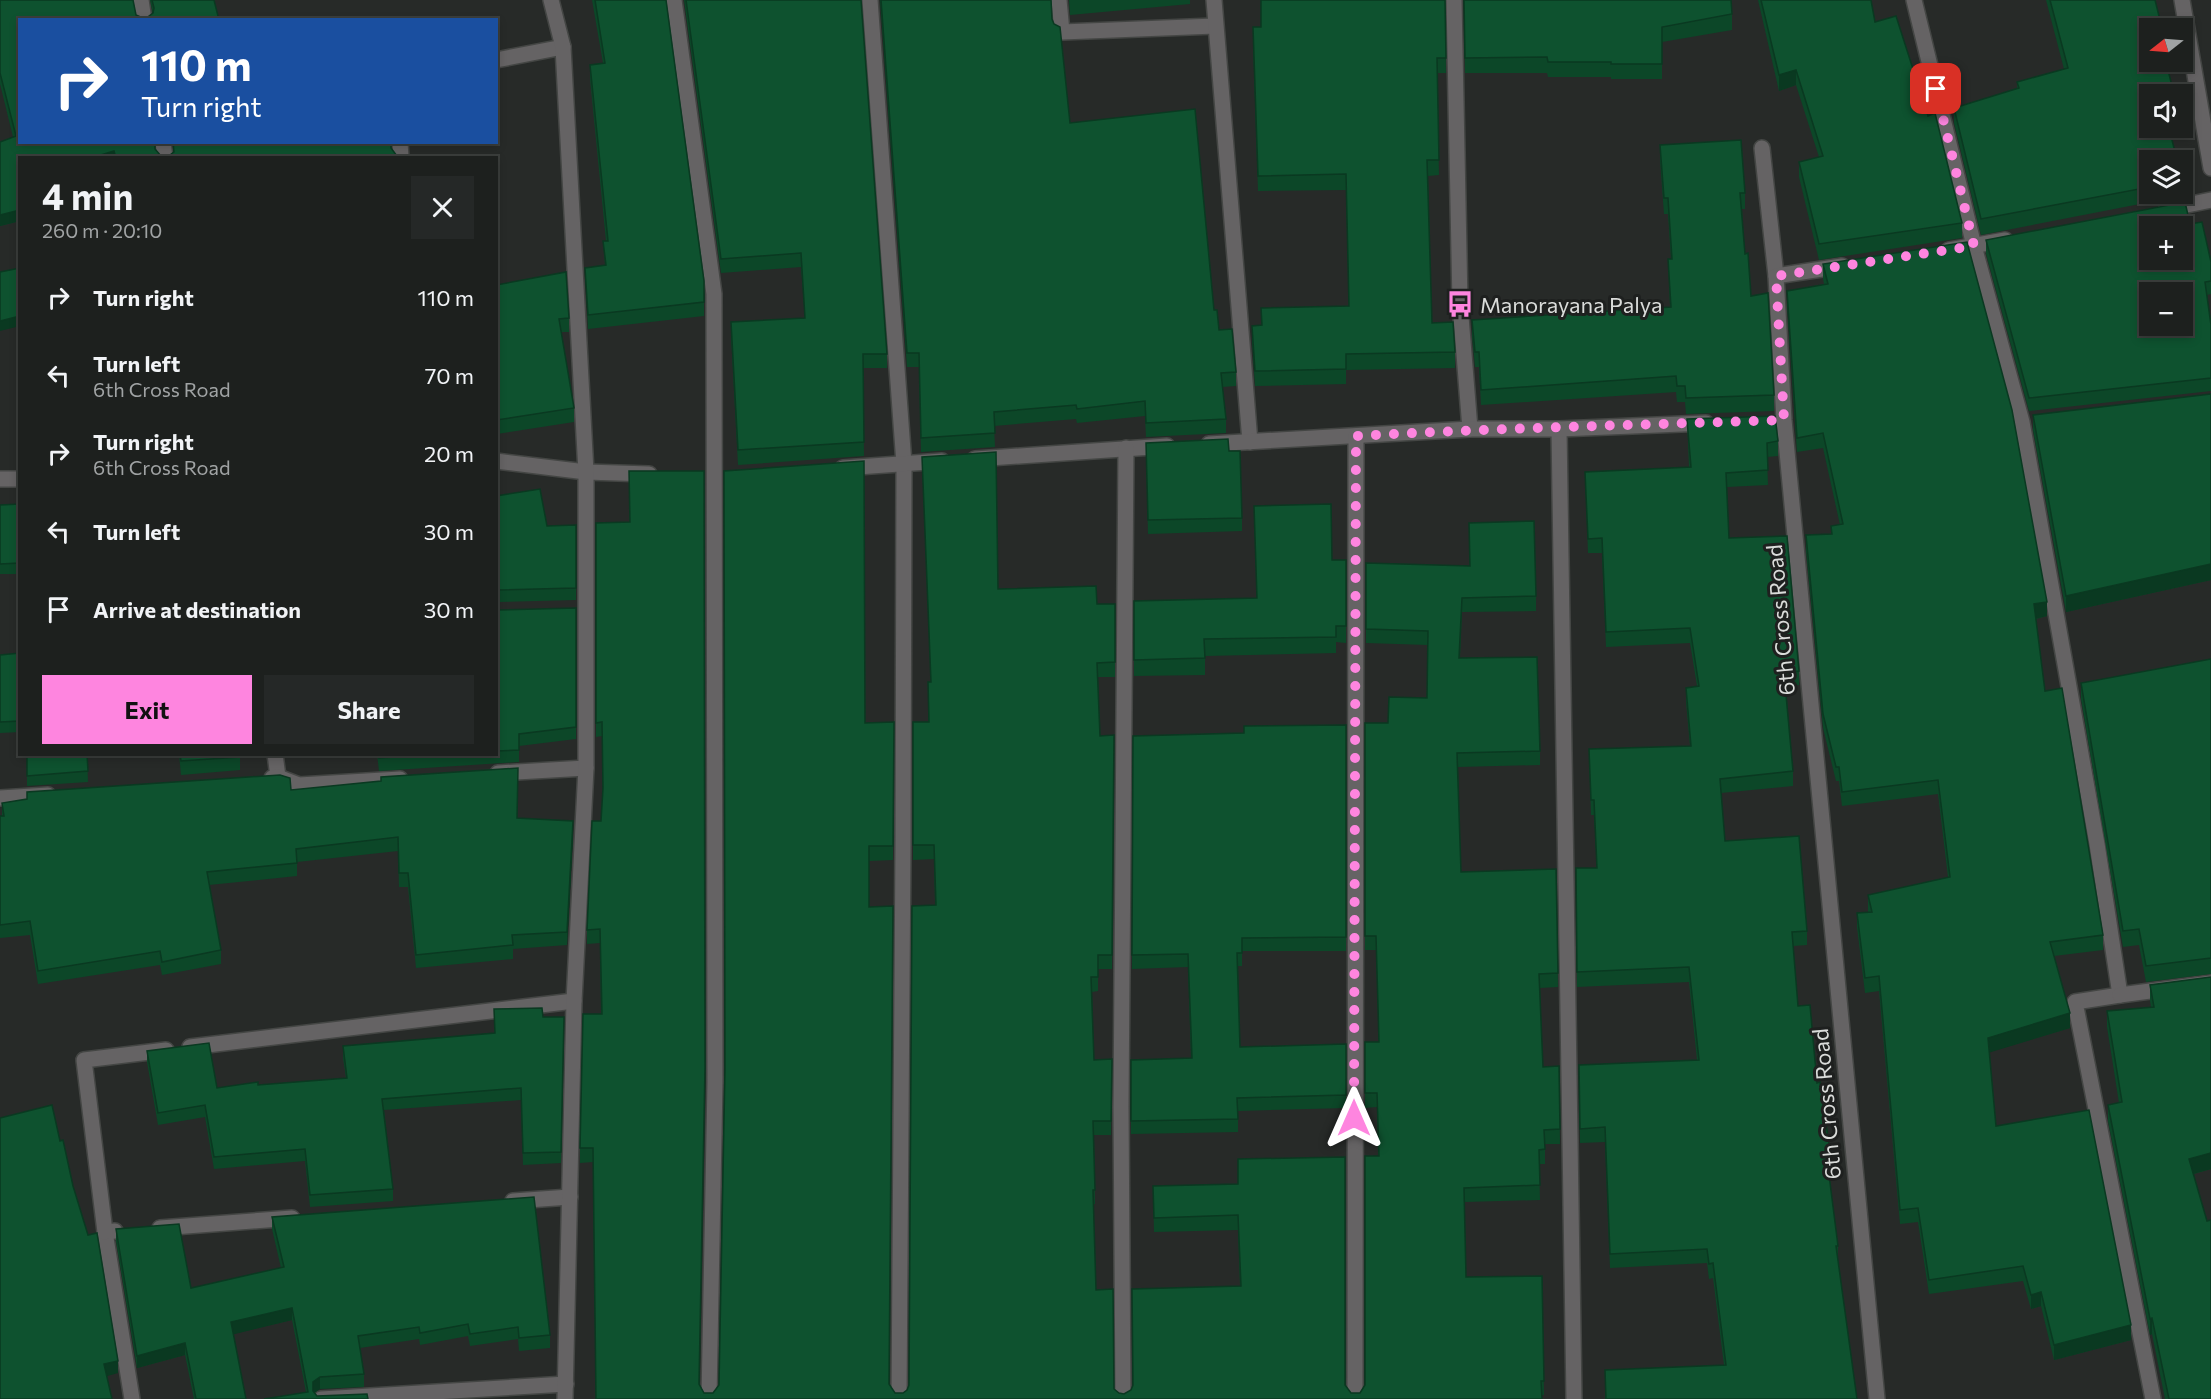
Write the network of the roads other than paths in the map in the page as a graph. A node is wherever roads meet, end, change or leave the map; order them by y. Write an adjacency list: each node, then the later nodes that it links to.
1 (141, 0): 10 (street)
2 (551, 0): 12 (street)
3 (674, 0): 54 (street)
4 (870, 0): 30 (street)
5 (1059, 0): 11 (street)
6 (1214, 0): 11 (street)
7 (1454, 0): 24 (street)
8 (1914, 0): 19 (street)
9 (2182, 0): 15 (street)
10 (144, 18)
11 (1215, 26): 27 (street)
12 (563, 47): 13 (street); 32 (street)
13 (498, 60)
14 (1762, 147): 22 (street, 6th Cross Road)
15 (2211, 168)
16 (2211, 200): 17 (street)
17 (2155, 211)
18 (2019, 237): 19 (street)
19 (1974, 246): 20 (street); 45 (street)
20 (1939, 251)
21 (1857, 263): 22 (street)
22 (1776, 276): 59 (street, 6th Cross Road)
23 (1725, 423): 25 (street)
24 (1470, 429): 25 (street); 26 (street)
25 (1559, 429): 58 (street)
26 (1356, 436): 27 (street); 57 (street)
27 (1250, 442): 28 (street)
28 (1126, 448): 30 (street); 56 (street)
29 (498, 461): 32 (street)
30 (904, 464): 31 (street); 55 (street)
31 (832, 468)
32 (586, 472): 33 (street); 37 (street)
33 (667, 475)
34 (0, 479): 35 (street)
35 (18, 479)
36 (275, 756): 39 (street)
37 (586, 768): 38 (street); 46 (street)
38 (478, 774)
39 (278, 777): 40 (street); 41 (street)
40 (418, 778)
41 (255, 779)
42 (58, 794): 43 (street)
43 (0, 798)
44 (2211, 983): 45 (street)
45 (2120, 995): 60 (street)
46 (574, 1001): 47 (street); 50 (street)
47 (570, 1197): 48 (street); 51 (street)
48 (499, 1202)
49 (308, 1217): 50 (street)
50 (105, 1232): 52 (street)
51 (565, 1392): 53 (street)
52 (132, 1399)
53 (321, 1399)
54 (709, 1399)
55 (899, 1399)
56 (1123, 1399)
57 (1355, 1399)
58 (1574, 1399)
59 (1877, 1399)
60 (2153, 1399)

